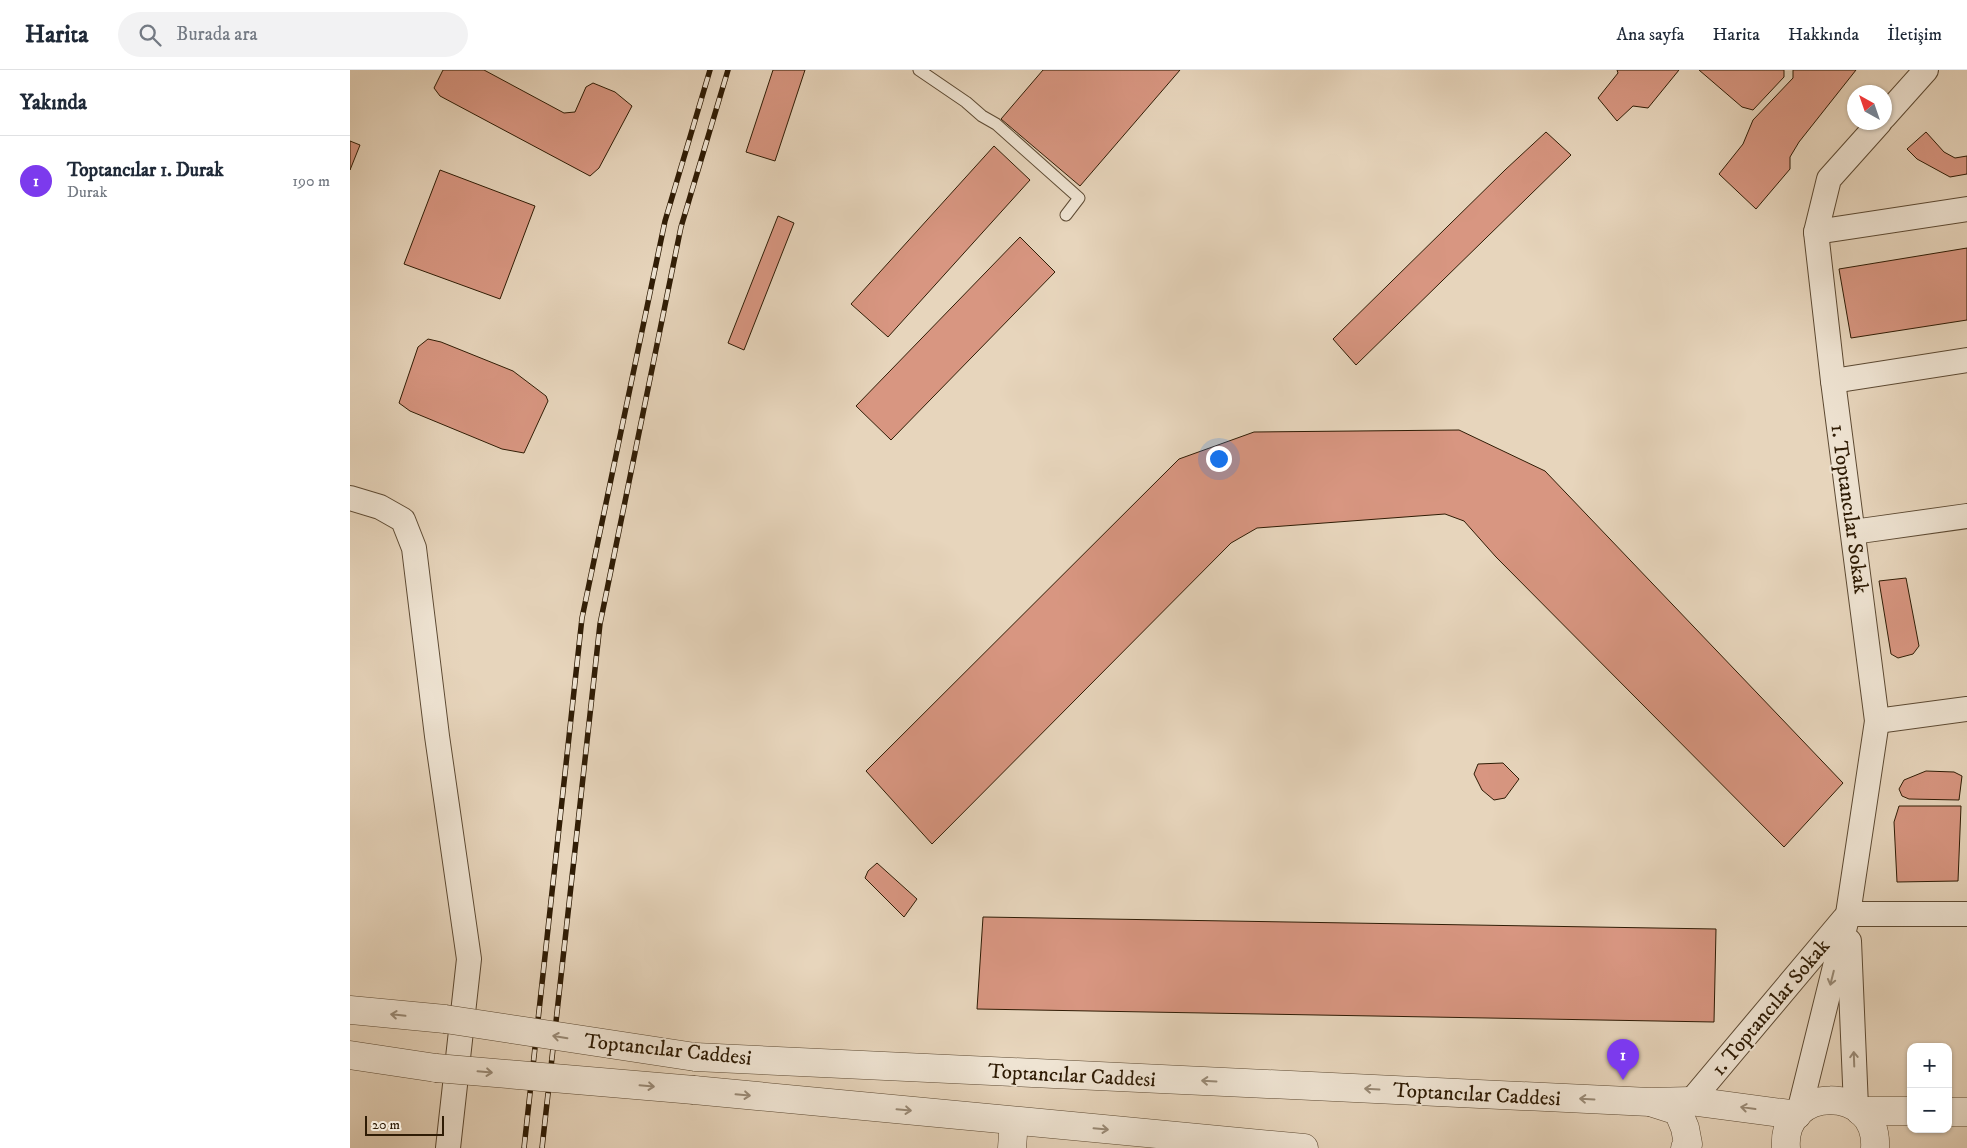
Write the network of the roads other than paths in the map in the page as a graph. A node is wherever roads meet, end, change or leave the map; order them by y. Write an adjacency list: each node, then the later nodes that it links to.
1 (919, 70): 6 (lane)
2 (1926, 70): 3 (street)
3 (1892, 108)
4 (1873, 130): 7 (street, 1. Toptancılar Sokak)
5 (1967, 209): 7 (street)
6 (1066, 215)
7 (1816, 232): 9 (street, 1. Toptancılar Sokak)
8 (1967, 360): 9 (street)
9 (1833, 381): 12 (street, 1. Toptancılar Sokak)
10 (350, 498): 28 (street)
11 (1967, 516): 12 (street)
12 (1853, 532): 14 (street, 1. Toptancılar Sokak)
13 (1967, 709): 14 (street)
14 (1877, 721): 15 (street, 1. Toptancılar Sokak)
15 (1848, 914): 16 (street); 19 (street, 1. Toptancılar Sokak); 21 (street, 1. Toptancılar Sokak, one-way to 15); 25 (street, 1. Toptancılar Sokak, one-way to 25)
16 (1967, 914)
17 (350, 1010): 20 (street, Toptancılar Caddesi, one-way to 17, bridge)
18 (350, 1055): 26 (street, Toptancılar Caddesi, one-way to 26, bridge)
19 (1691, 1101): 20 (street, Toptancılar Caddesi); 25 (street, Toptancılar Caddesi, one-way to 19)
20 (1650, 1102): 31 (street)
21 (1858, 1109): 22 (street); 25 (street); 33 (street)
22 (1907, 1111)
23 (1952, 1112): 24 (street)
24 (1967, 1112)
25 (1798, 1113): 32 (street)
26 (1014, 1120): 27 (street, Toptancılar Caddesi); 29 (street)
27 (1068, 1137): 30 (street, Toptancılar Caddesi, one-way to 30)
28 (448, 1148)
29 (1012, 1148)
30 (1304, 1148)
31 (1685, 1148)
32 (1786, 1148)
33 (1875, 1148)

